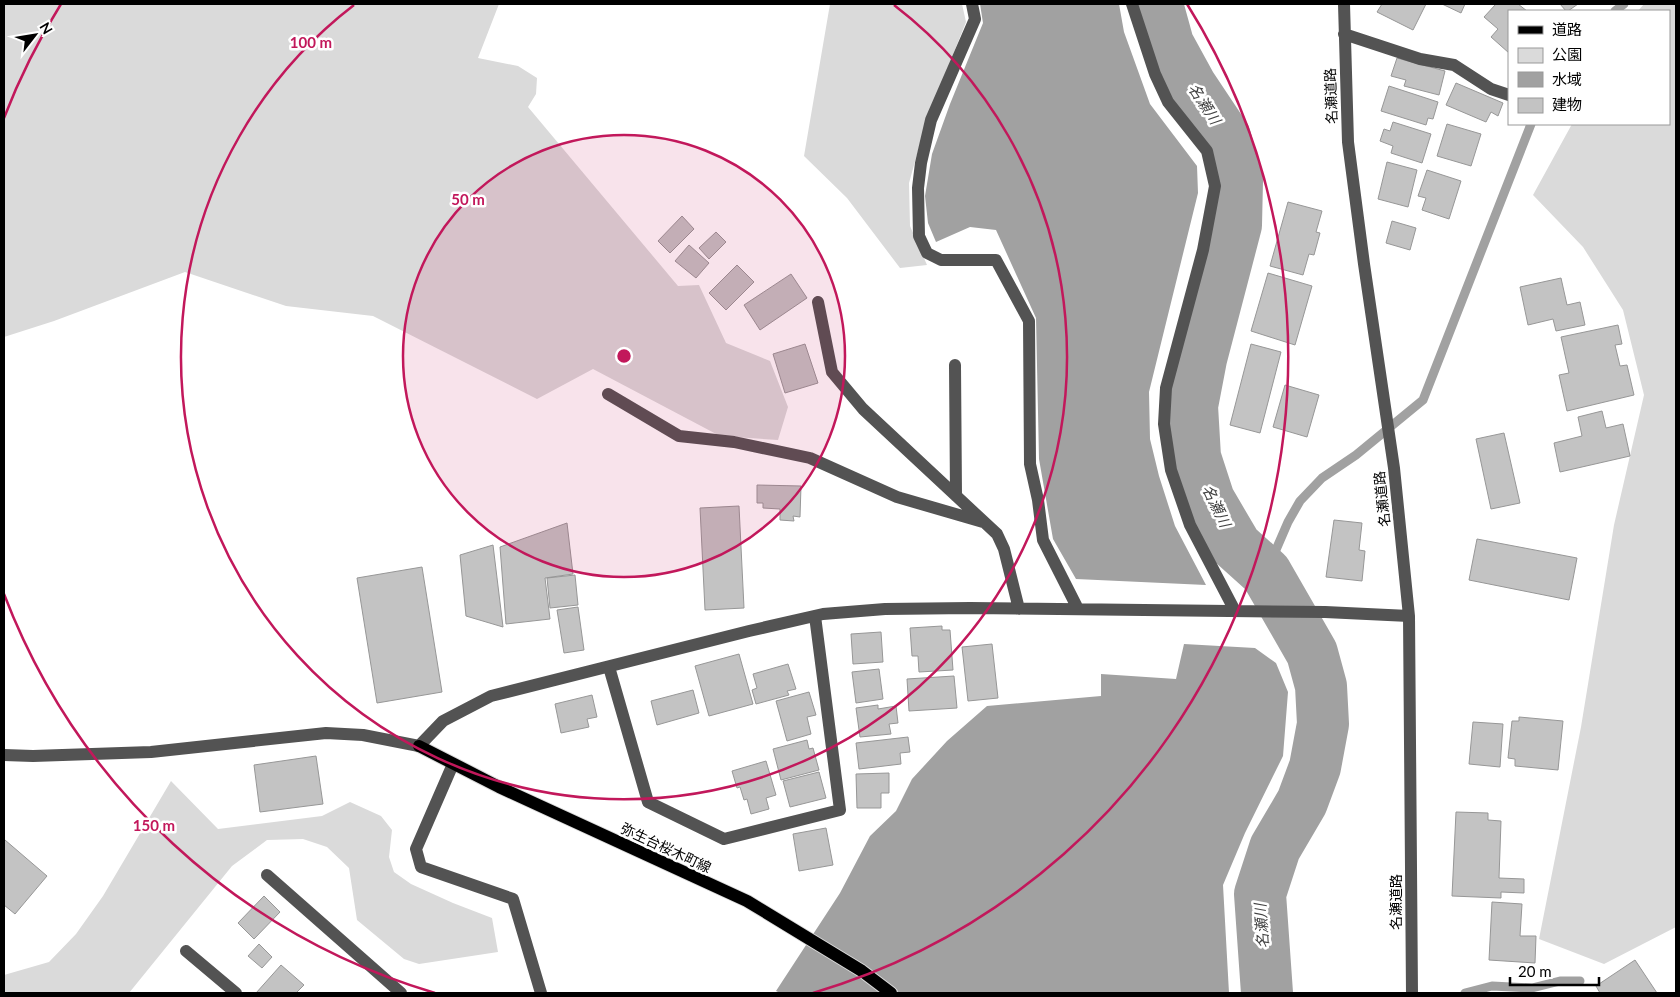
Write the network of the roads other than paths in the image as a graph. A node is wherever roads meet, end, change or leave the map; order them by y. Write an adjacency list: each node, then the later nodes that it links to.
1 (972, 4): 12 (street)
2 (1132, 4): 13 (street)
3 (1344, 4): 4 (street, 名瀬道路)
4 (1344, 34): 5 (street); 15 (street, 名瀬道路)
5 (1508, 95)
6 (818, 302): 9 (street)
7 (955, 365): 9 (street)
8 (608, 394): 10 (street)
9 (956, 496): 10 (street)
10 (983, 522): 11 (street)
11 (1020, 609): 12 (street); 14 (street)
12 (1078, 609): 13 (street)
13 (1235, 611): 15 (street)
14 (815, 616): 16 (street); 16 (street)
15 (1409, 616): 26 (street, 名瀬道路)
16 (609, 667): 17 (street)
17 (419, 746): 18 (street); 19 (main road, 弥生台桜木町線)
18 (4, 755)
19 (453, 764): 24 (street); 25 (main road, 弥生台桜木町線)
20 (267, 875): 23 (street)
21 (186, 951): 22 (street)
22 (236, 993)
23 (400, 993)
24 (541, 993)
25 (891, 993)
26 (1412, 993)

